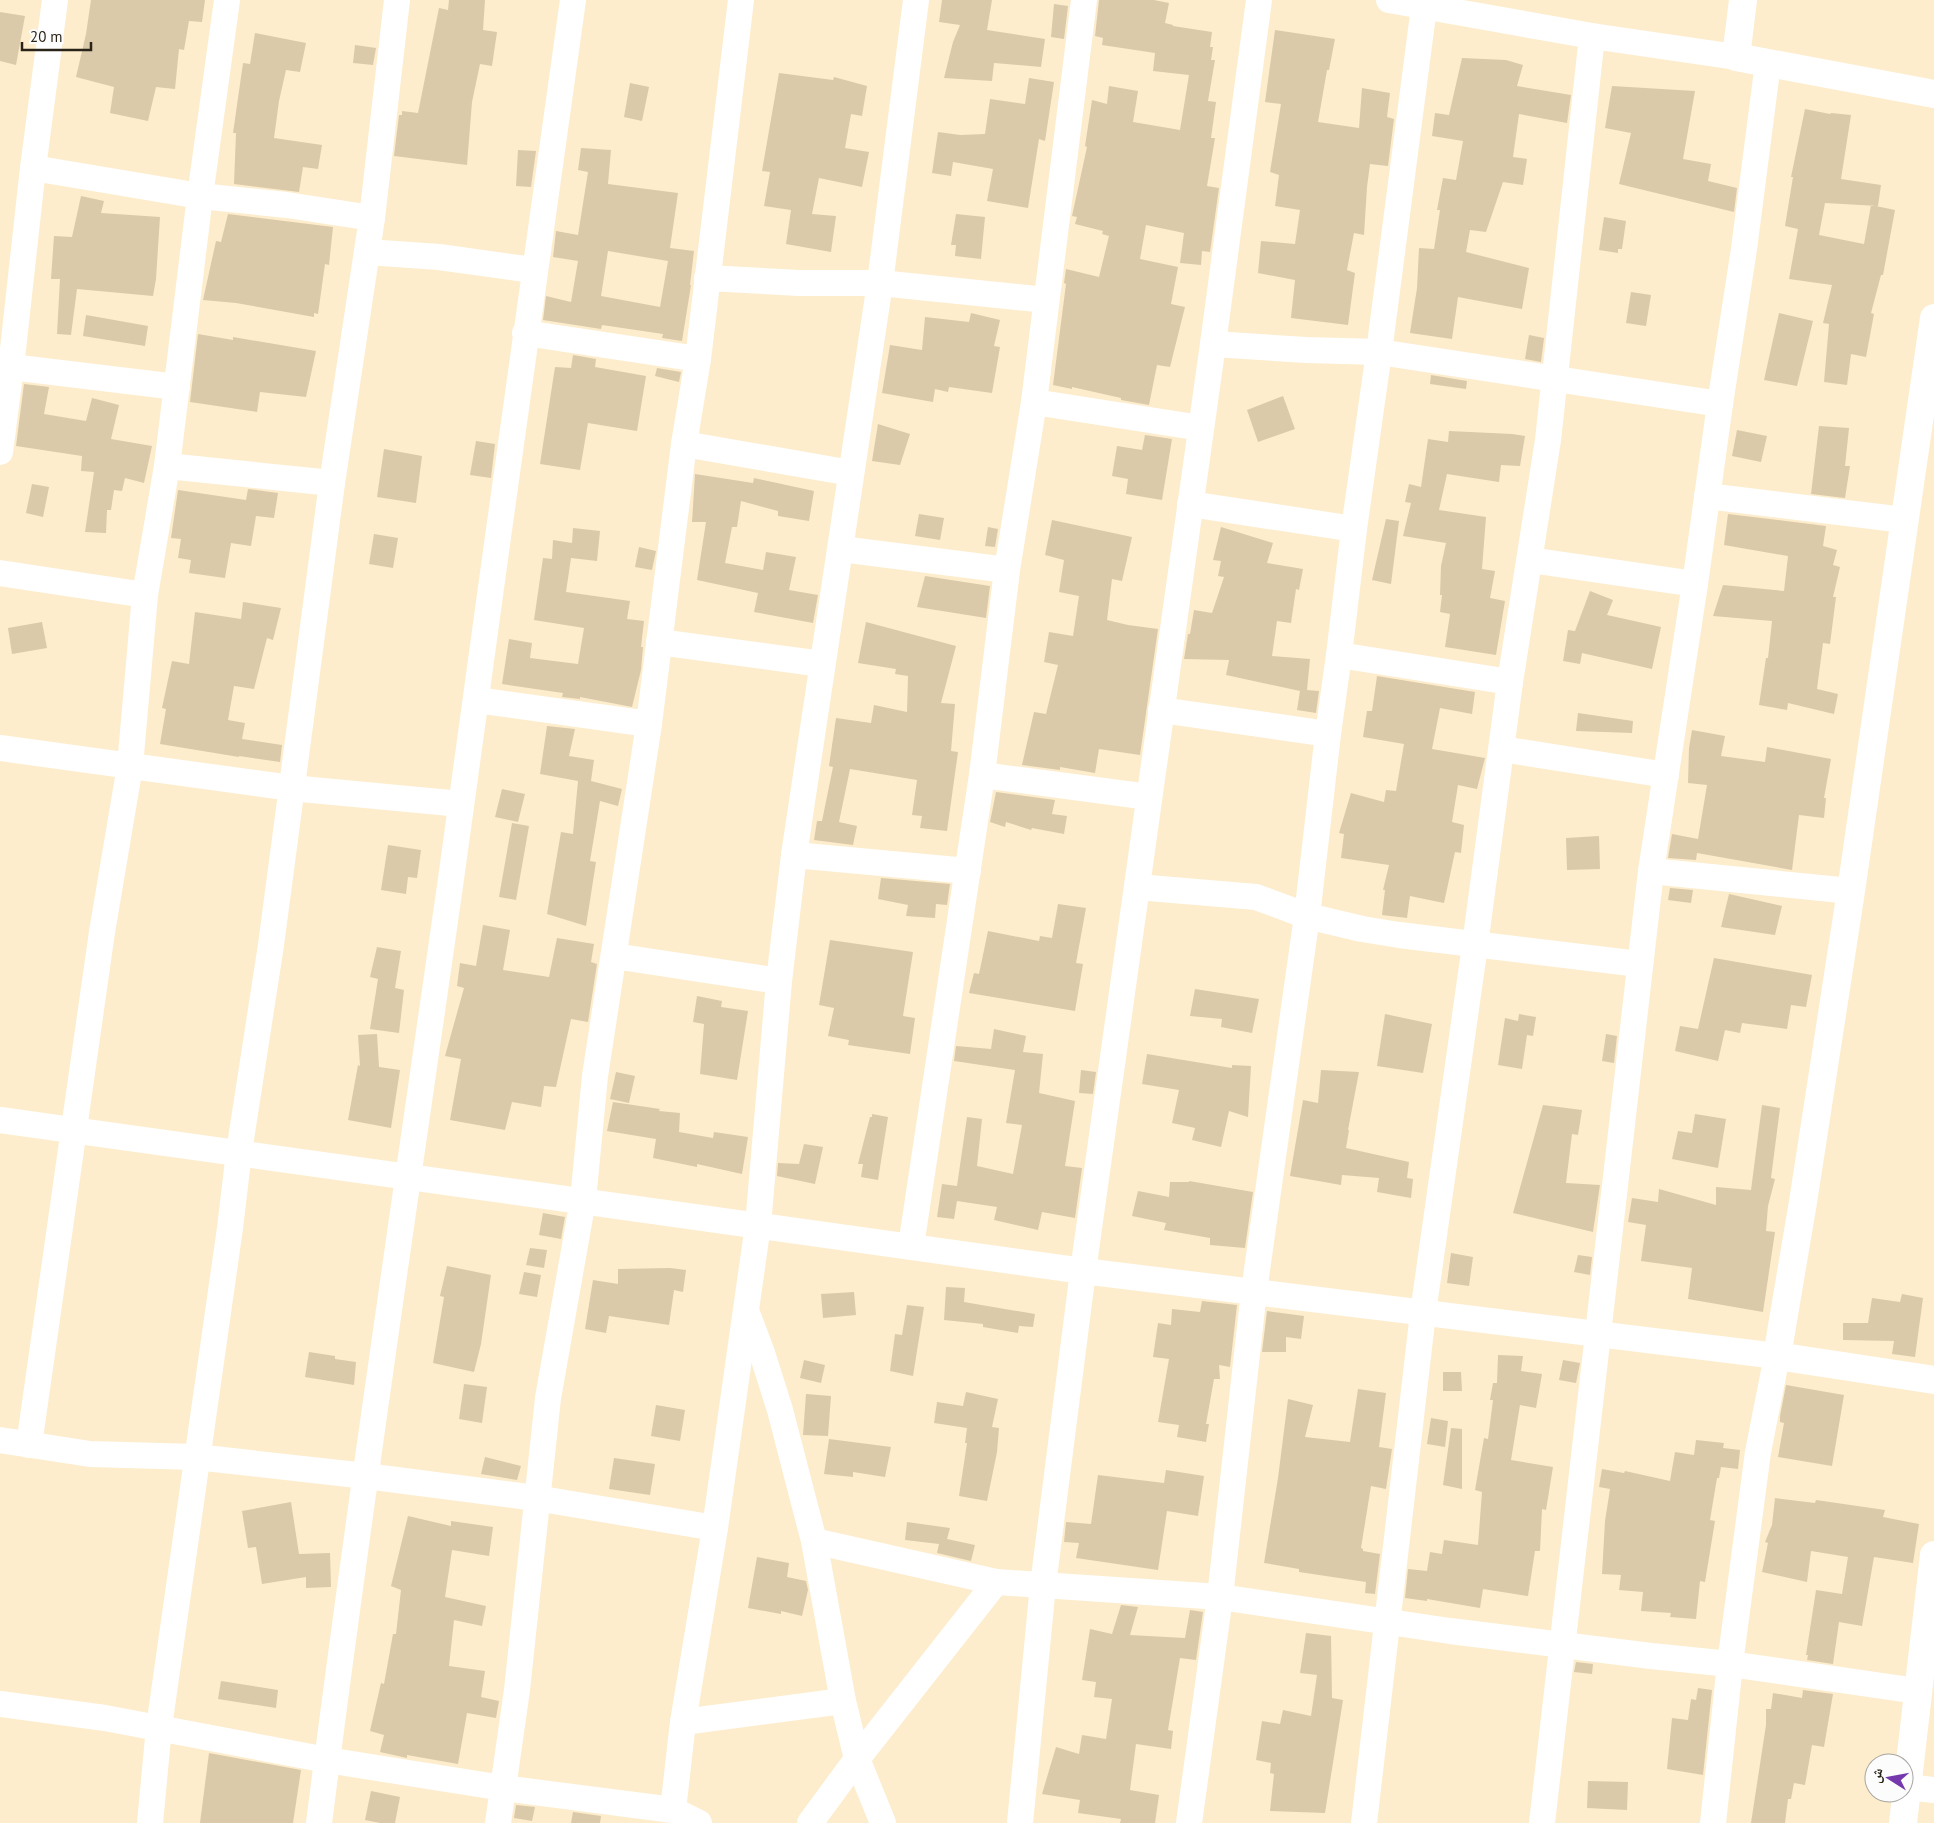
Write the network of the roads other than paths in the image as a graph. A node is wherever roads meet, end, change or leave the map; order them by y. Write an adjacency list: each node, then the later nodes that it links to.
1 (55, 0): 17 (street)
2 (227, 0): 18 (street)
3 (397, 0): 19 (street)
4 (573, 0): 22 (street)
5 (741, 0): 23 (street)
6 (916, 0): 24 (street)
7 (1084, 0): 25 (street)
8 (1259, 0): 28 (street)
9 (1389, 0): 11 (street)
10 (1743, 0): 14 (main road)
11 (1424, 7): 12 (street); 29 (street)
12 (1463, 7): 13 (street)
13 (1592, 36): 14 (street); 32 (street)
14 (1736, 57): 15 (main road)
15 (1768, 63): 16 (main road); 35 (street)
16 (1934, 94)
17 (33, 168): 18 (street); 21 (street)
18 (200, 196): 19 (street); 33 (street)
19 (372, 218): 20 (street)
20 (367, 252): 22 (street); 41 (street)
21 (11, 268): 31 (street)
22 (533, 270): 27 (street)
23 (707, 278): 24 (street); 30 (street)
24 (880, 283): 25 (street); 40 (street)
25 (1046, 300): 34 (street)
26 (1934, 318): 44 (main road)
27 (525, 333): 30 (street); 56 (street)
28 (1214, 344): 29 (street); 36 (street)
29 (1379, 352): 32 (street); 45 (street)
30 (698, 359): 37 (street)
31 (11, 367): 33 (street); 38 (street)
32 (1554, 377): 35 (street); 47 (street)
33 (177, 387): 39 (street)
34 (1034, 402): 36 (street); 48 (street)
35 (1720, 404): 42 (street)
36 (1201, 428): 43 (street)
37 (684, 444): 40 (street); 52 (street)
38 (0, 452)
39 (168, 466): 41 (street); 51 (street)
40 (851, 473): 46 (street)
41 (332, 482): 65 (street)
42 (1707, 496): 44 (street); 50 (street)
43 (1190, 504): 45 (street); 57 (street)
44 (1904, 520): 72 (main road)
45 (1354, 529): 53 (street)
46 (841, 548): 48 (street); 54 (street)
47 (1530, 560): 50 (street); 55 (street)
48 (1007, 570): 63 (street)
49 (0, 573): 51 (street)
50 (1695, 584): 64 (street)
51 (145, 595): 62 (street)
52 (659, 642): 54 (street); 58 (street)
53 (1339, 655): 55 (street); 59 (street)
54 (822, 664): 68 (street)
55 (1510, 682): 61 (street)
56 (476, 700): 58 (street); 67 (street)
57 (1161, 710): 59 (street); 66 (street)
58 (649, 724): 75 (street)
59 (1328, 734): 73 (street)
60 (0, 748): 62 (street)
61 (1502, 749): 64 (street); 74 (street)
62 (130, 766): 65 (street); 79 (street)
63 (982, 775): 66 (street); 70 (street)
64 (1666, 775): 69 (street)
65 (291, 788): 67 (street); 80 (street)
66 (1149, 797): 71 (street)
67 (461, 804): 81 (street)
68 (794, 856): 70 (street); 77 (street)
69 (1651, 871): 72 (street); 76 (street)
70 (968, 872): 84 (street)
71 (1137, 887): 73 (street); 85 (street)
72 (1851, 891): 90 (main road)
73 (1307, 916): 74 (street); 86 (street)
74 (1475, 946): 76 (street); 88 (street)
75 (614, 956): 77 (street); 82 (street)
76 (1639, 964): 89 (street)
77 (779, 981): 83 (street)
78 (0, 1120): 79 (street)
79 (74, 1130): 80 (street); 93 (street)
80 (239, 1152): 81 (street); 94 (street)
81 (409, 1177): 82 (street); 95 (street)
82 (583, 1200): 83 (street); 96 (street)
83 (758, 1225): 84 (street); 87 (street)
84 (911, 1246): 85 (street)
85 (1083, 1271): 86 (street); 101 (street)
86 (1254, 1291): 88 (street); 102 (street)
87 (746, 1312): 97 (street); 98 (street)
88 (1423, 1313): 89 (street); 103 (street)
89 (1598, 1334): 90 (street); 104 (street)
90 (1777, 1356): 91 (main road); 105 (street)
91 (1934, 1380)
92 (0, 1440): 93 (street)
93 (29, 1446): 94 (street)
94 (196, 1457): 95 (street); 110 (street)
95 (366, 1476): 96 (street); 113 (street)
96 (536, 1498): 97 (street); 114 (street)
97 (715, 1528): 109 (street)
98 (814, 1541): 100 (street); 107 (street)
99 (1934, 1555): 106 (main road)
100 (996, 1582): 101 (street); 112 (street)
101 (1043, 1585): 102 (street); 125 (street)
102 (1220, 1597): 103 (street); 126 (street)
103 (1388, 1621): 104 (street); 127 (street)
104 (1562, 1644): 105 (street); 128 (street)
105 (1730, 1664): 106 (street); 129 (street)
106 (1917, 1692): 111 (main road)
107 (843, 1701): 109 (street); 112 (street)
108 (0, 1704): 110 (street)
109 (683, 1722): 118 (street)
110 (159, 1727): 113 (street); 119 (street)
111 (1911, 1753)
112 (857, 1759): 123 (street); 124 (street)
113 (327, 1760): 114 (street); 120 (street)
114 (503, 1788): 118 (street); 121 (street)
115 (1914, 1788): 116 (street)
116 (1934, 1790)
117 (1905, 1803): 130 (main road)
118 (673, 1810): 122 (street)
119 (150, 1823)
120 (319, 1823)
121 (498, 1823)
122 (699, 1823)
123 (810, 1823)
124 (883, 1823)
125 (1020, 1823)
126 (1189, 1823)
127 (1364, 1823)
128 (1542, 1823)
129 (1713, 1823)
130 (1903, 1823)

